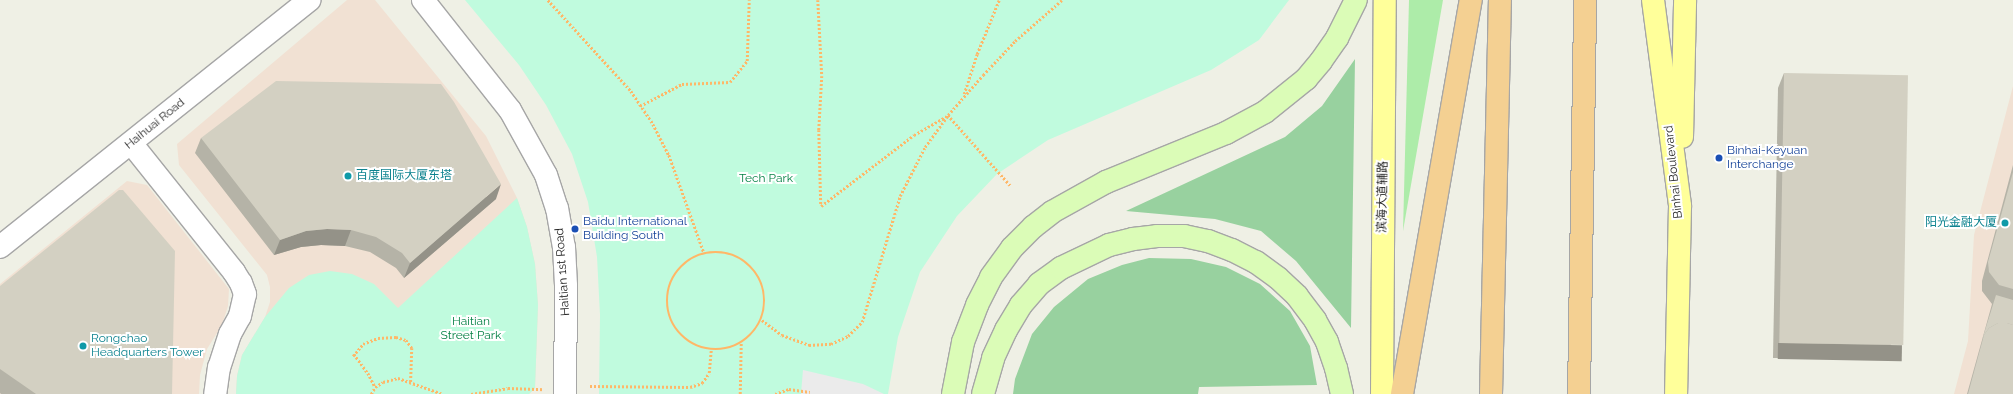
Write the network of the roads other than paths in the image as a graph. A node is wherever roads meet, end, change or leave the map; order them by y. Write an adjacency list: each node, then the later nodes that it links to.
1 (309, 0): 10 (street, Haihuai Road)
2 (423, 0): 14 (street, Haitian 1st Road)
3 (1356, 0): 15 (main road)
4 (1385, 0): 18 (main road, 滨海大道辅路)
5 (1471, 0): 19 (highway)
6 (1500, 0): 20 (highway)
7 (1585, 0): 21 (highway)
8 (1652, 0): 11 (main road, Binhai Boulevard)
9 (1685, 0): 11 (main road)
10 (131, 143): 12 (street, Haihuai Road); 13 (street)
11 (1680, 206): 22 (main road, Binhai Boulevard)
12 (0, 247)
13 (215, 394)
14 (565, 394)
15 (953, 394)
16 (983, 394): 17 (main road)
17 (1342, 394)
18 (1382, 394)
19 (1402, 394)
20 (1491, 394)
21 (1579, 394)
22 (1676, 394)

